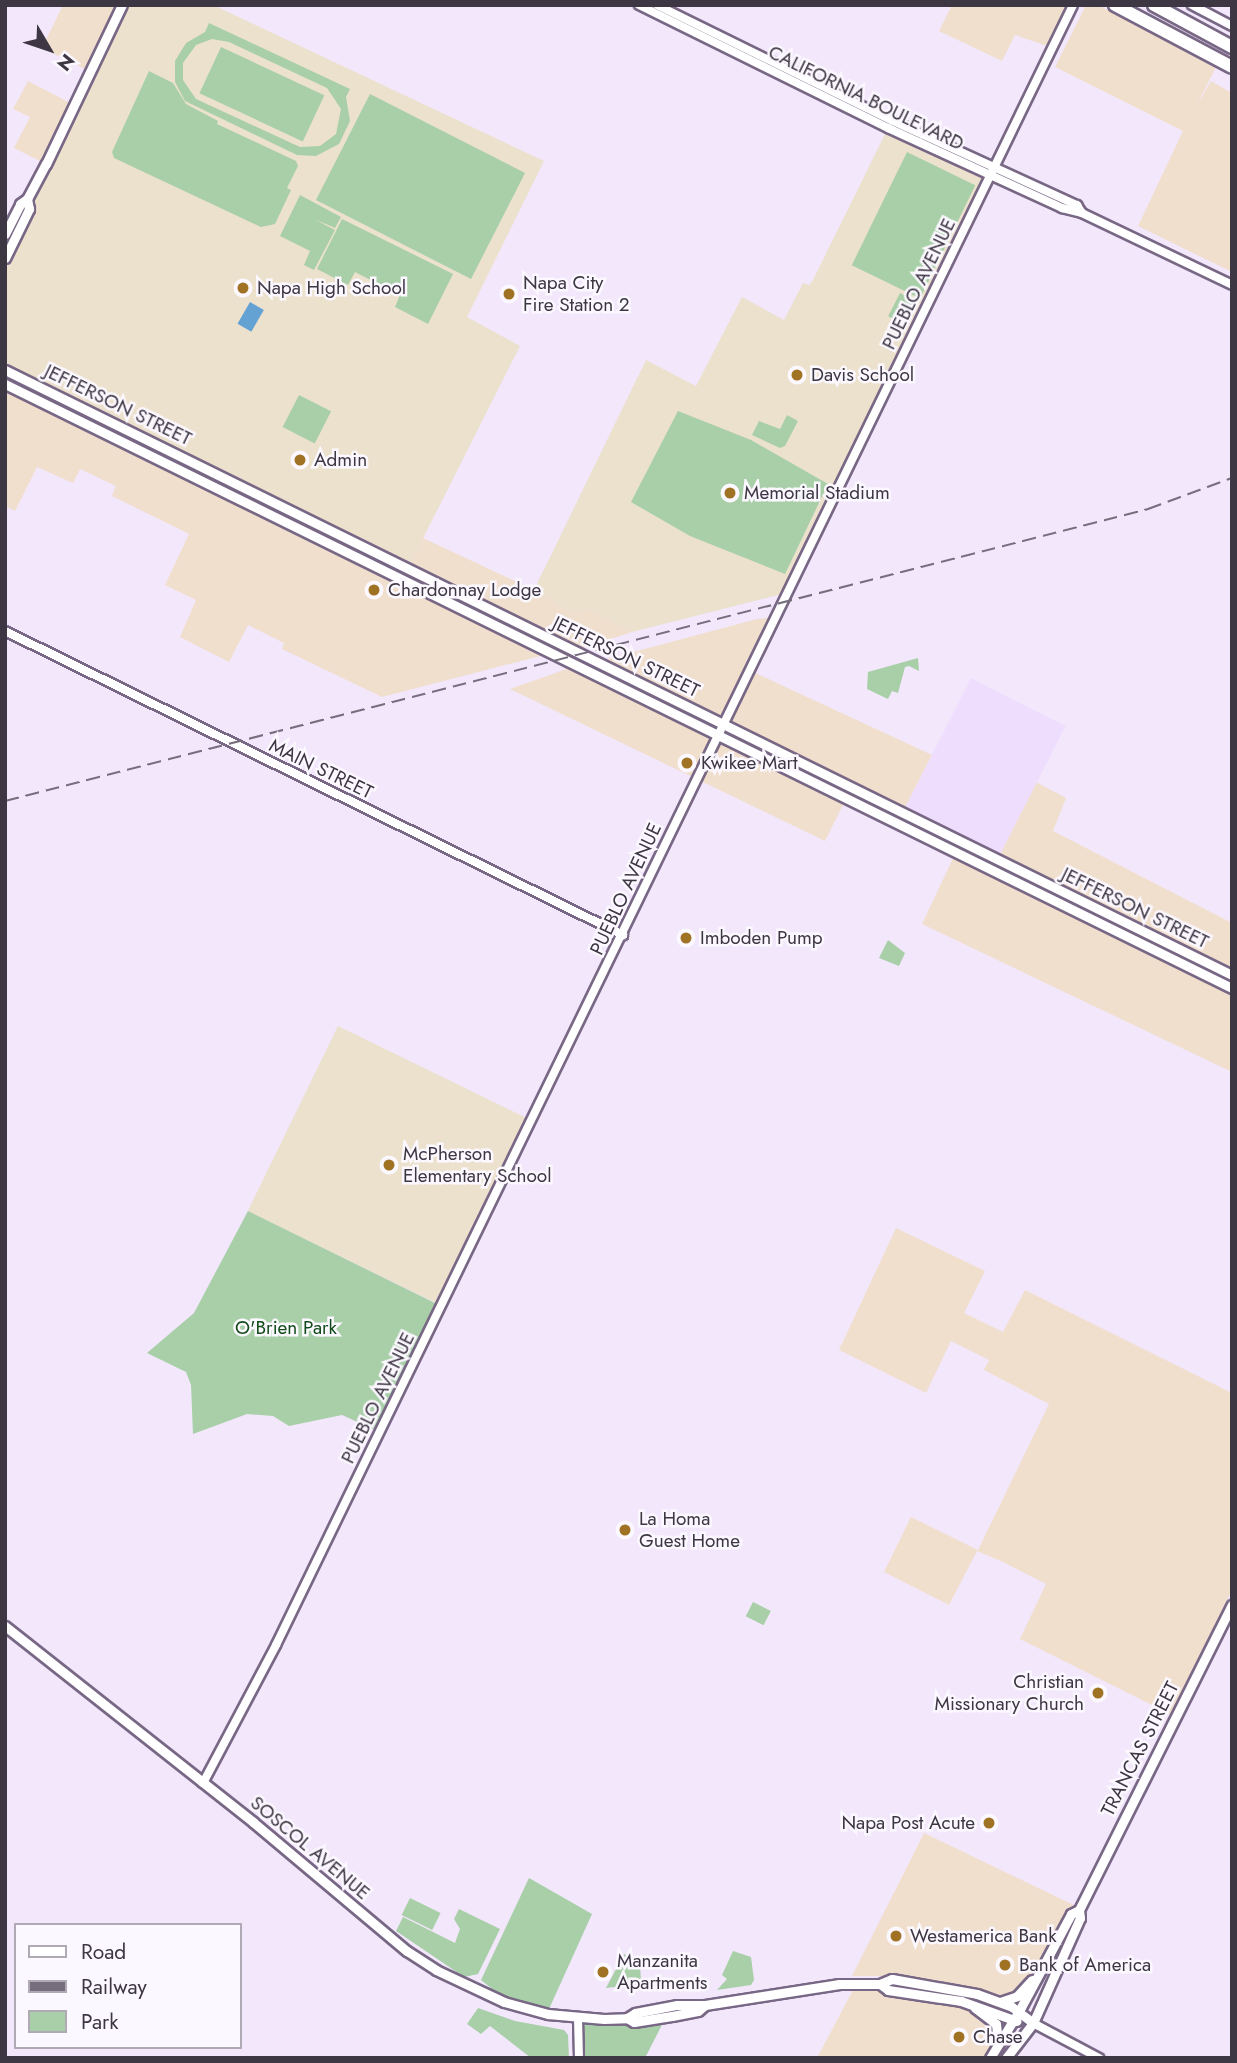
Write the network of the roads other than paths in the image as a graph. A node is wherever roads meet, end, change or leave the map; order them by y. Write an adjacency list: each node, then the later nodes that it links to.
1 (122, 5): 12 (main road)
2 (639, 5): 11 (street, CALIFORNIA BOULEVARD)
3 (657, 5): 11 (street, CALIFORNIA BOULEVARD)
4 (1073, 5): 11 (street, PUEBLO AVENUE)
5 (1115, 5): 10 (highway)
6 (1154, 5): 9 (highway)
7 (1192, 5): 8 (street)
8 (1232, 26)
9 (1232, 47)
10 (1232, 67)
11 (993, 170): 15 (street, CALIFORNIA BOULEVARD); 19 (street, PUEBLO AVENUE)
12 (27, 199): 13 (main road); 14 (main road)
13 (5, 234)
14 (5, 258)
15 (1232, 285)
16 (5, 370): 19 (main road, JEFFERSON STREET)
17 (5, 384): 20 (main road, JEFFERSON STREET)
18 (5, 631): 21 (street, MAIN STREET)
19 (723, 723): 20 (street, PUEBLO AVENUE); 22 (main road, JEFFERSON STREET)
20 (717, 735): 21 (street, PUEBLO AVENUE); 23 (main road, JEFFERSON STREET)
21 (623, 935): 26 (street, PUEBLO AVENUE)
22 (1232, 975)
23 (1232, 988)
24 (1232, 1605): 27 (main road, TRANCAS STREET)
25 (5, 1626): 26 (main road, SOSCOL AVENUE)
26 (203, 1783): 35 (main road, SOSCOL AVENUE)
27 (1079, 1910): 28 (main road, TRANCAS STREET); 37 (main road, TRANCAS STREET)
28 (1052, 1953): 32 (main road); 34 (main road, TRANCAS STREET)
29 (880, 1984): 30 (main road, SOSCOL AVENUE); 31 (main road, SOSCOL AVENUE); 35 (main road, SOSCOL AVENUE)
30 (943, 1986): 31 (main road); 32 (main road, SOSCOL AVENUE)
31 (898, 1991): 33 (main road, SOSCOL AVENUE)
32 (1000, 2002): 34 (main road, SOSCOL AVENUE)
33 (967, 2003): 36 (main road, SOSCOL AVENUE); 38 (main road)
34 (1019, 2011): 36 (main road, TRANCAS STREET); 37 (main road, SOSCOL AVENUE)
35 (578, 2018): 39 (street)
36 (1013, 2020): 37 (main road, SOSCOL AVENUE); 38 (main road, TRANCAS STREET)
37 (1033, 2023): 40 (main road, TRANCAS STREET); 41 (street)
38 (990, 2057)
39 (579, 2058)
40 (1006, 2058)
41 (1099, 2058)

